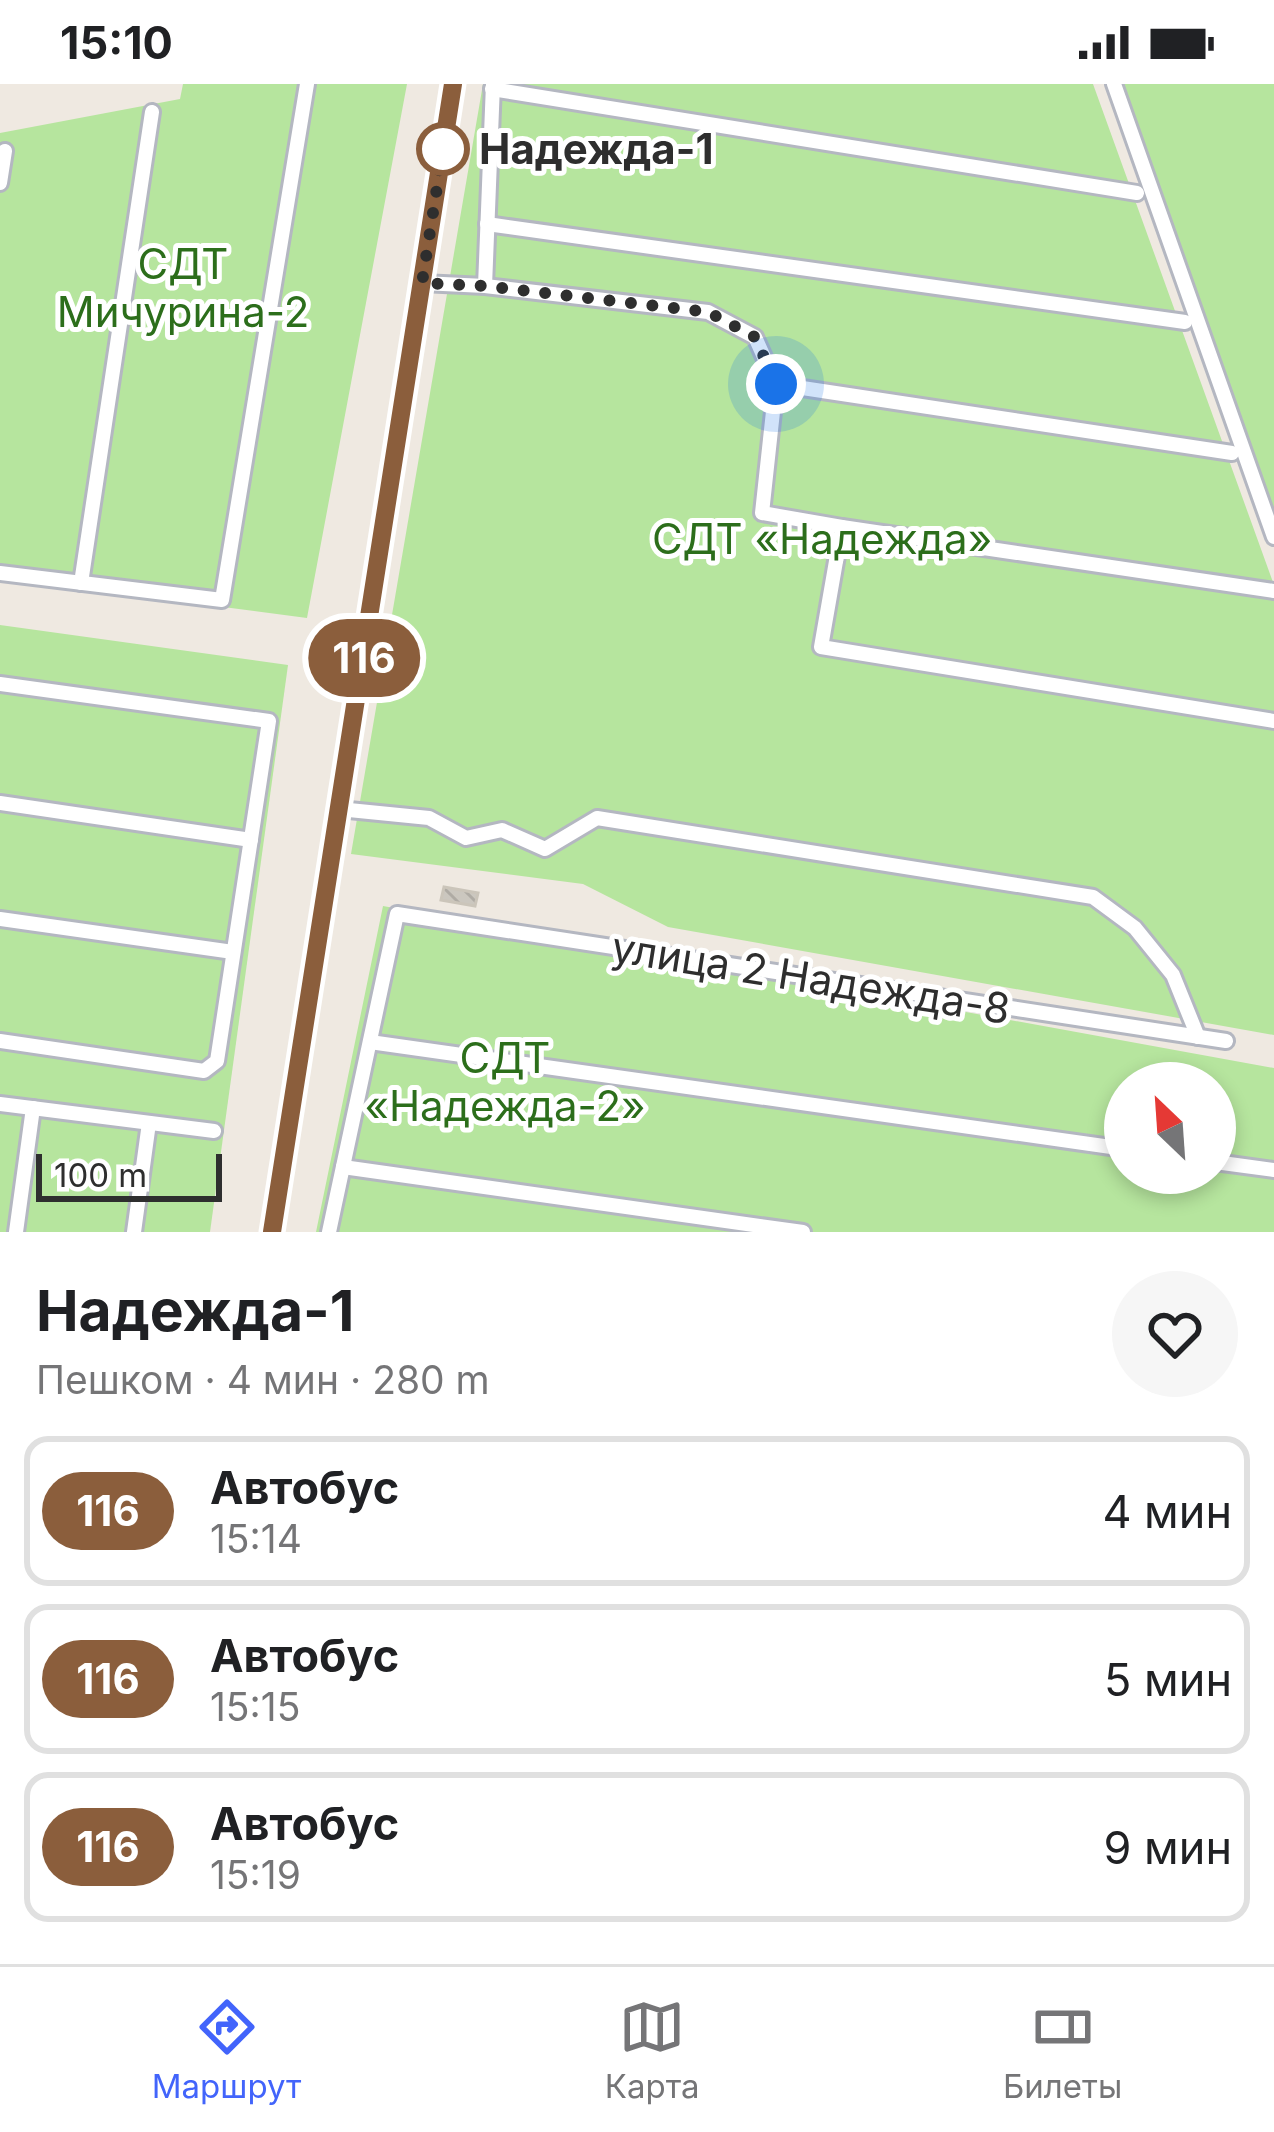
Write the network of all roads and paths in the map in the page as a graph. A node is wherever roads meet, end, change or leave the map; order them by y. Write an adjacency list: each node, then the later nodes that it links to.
1 (307, 84): 18 (street)
2 (453, 84): 10 (street)
3 (1114, 84): 16 (street)
4 (492, 87): 8 (street); 9 (street)
5 (152, 112): 18 (street)
6 (5, 151): 7 (street)
7 (0, 183)
8 (1138, 193)
9 (487, 224): 11 (street); 12 (street)
10 (422, 283): 11 (street); 23 (street)
11 (485, 286): 13 (street)
12 (1185, 322)
13 (776, 384): 14 (street); 15 (street)
14 (1232, 453)
15 (842, 527): 19 (street); 21 (street)
16 (1274, 537)
17 (0, 572): 18 (street)
18 (81, 583)
19 (1274, 591)
20 (0, 684): 24 (street)
21 (1274, 721)
22 (0, 803): 24 (street)
23 (339, 809): 27 (street); 41 (street)
24 (250, 839): 26 (street)
25 (0, 919): 26 (street)
26 (233, 952): 28 (street)
27 (1198, 1037): 29 (street, улица 2 Надежда-8); 30 (street, улица 2 Надежда-8)
28 (0, 1041)
29 (1226, 1041)
30 (370, 1042): 35 (street); 37 (street)
31 (0, 1104): 32 (street)
32 (33, 1108): 33 (street); 39 (street)
33 (149, 1123): 34 (street); 40 (street)
34 (214, 1131)
35 (1104, 1146)
36 (1236, 1165): 38 (street)
37 (343, 1166): 42 (street); 43 (street)
38 (1274, 1170)
39 (16, 1232)
40 (134, 1232)
41 (272, 1232)
42 (329, 1232)
43 (803, 1232)

